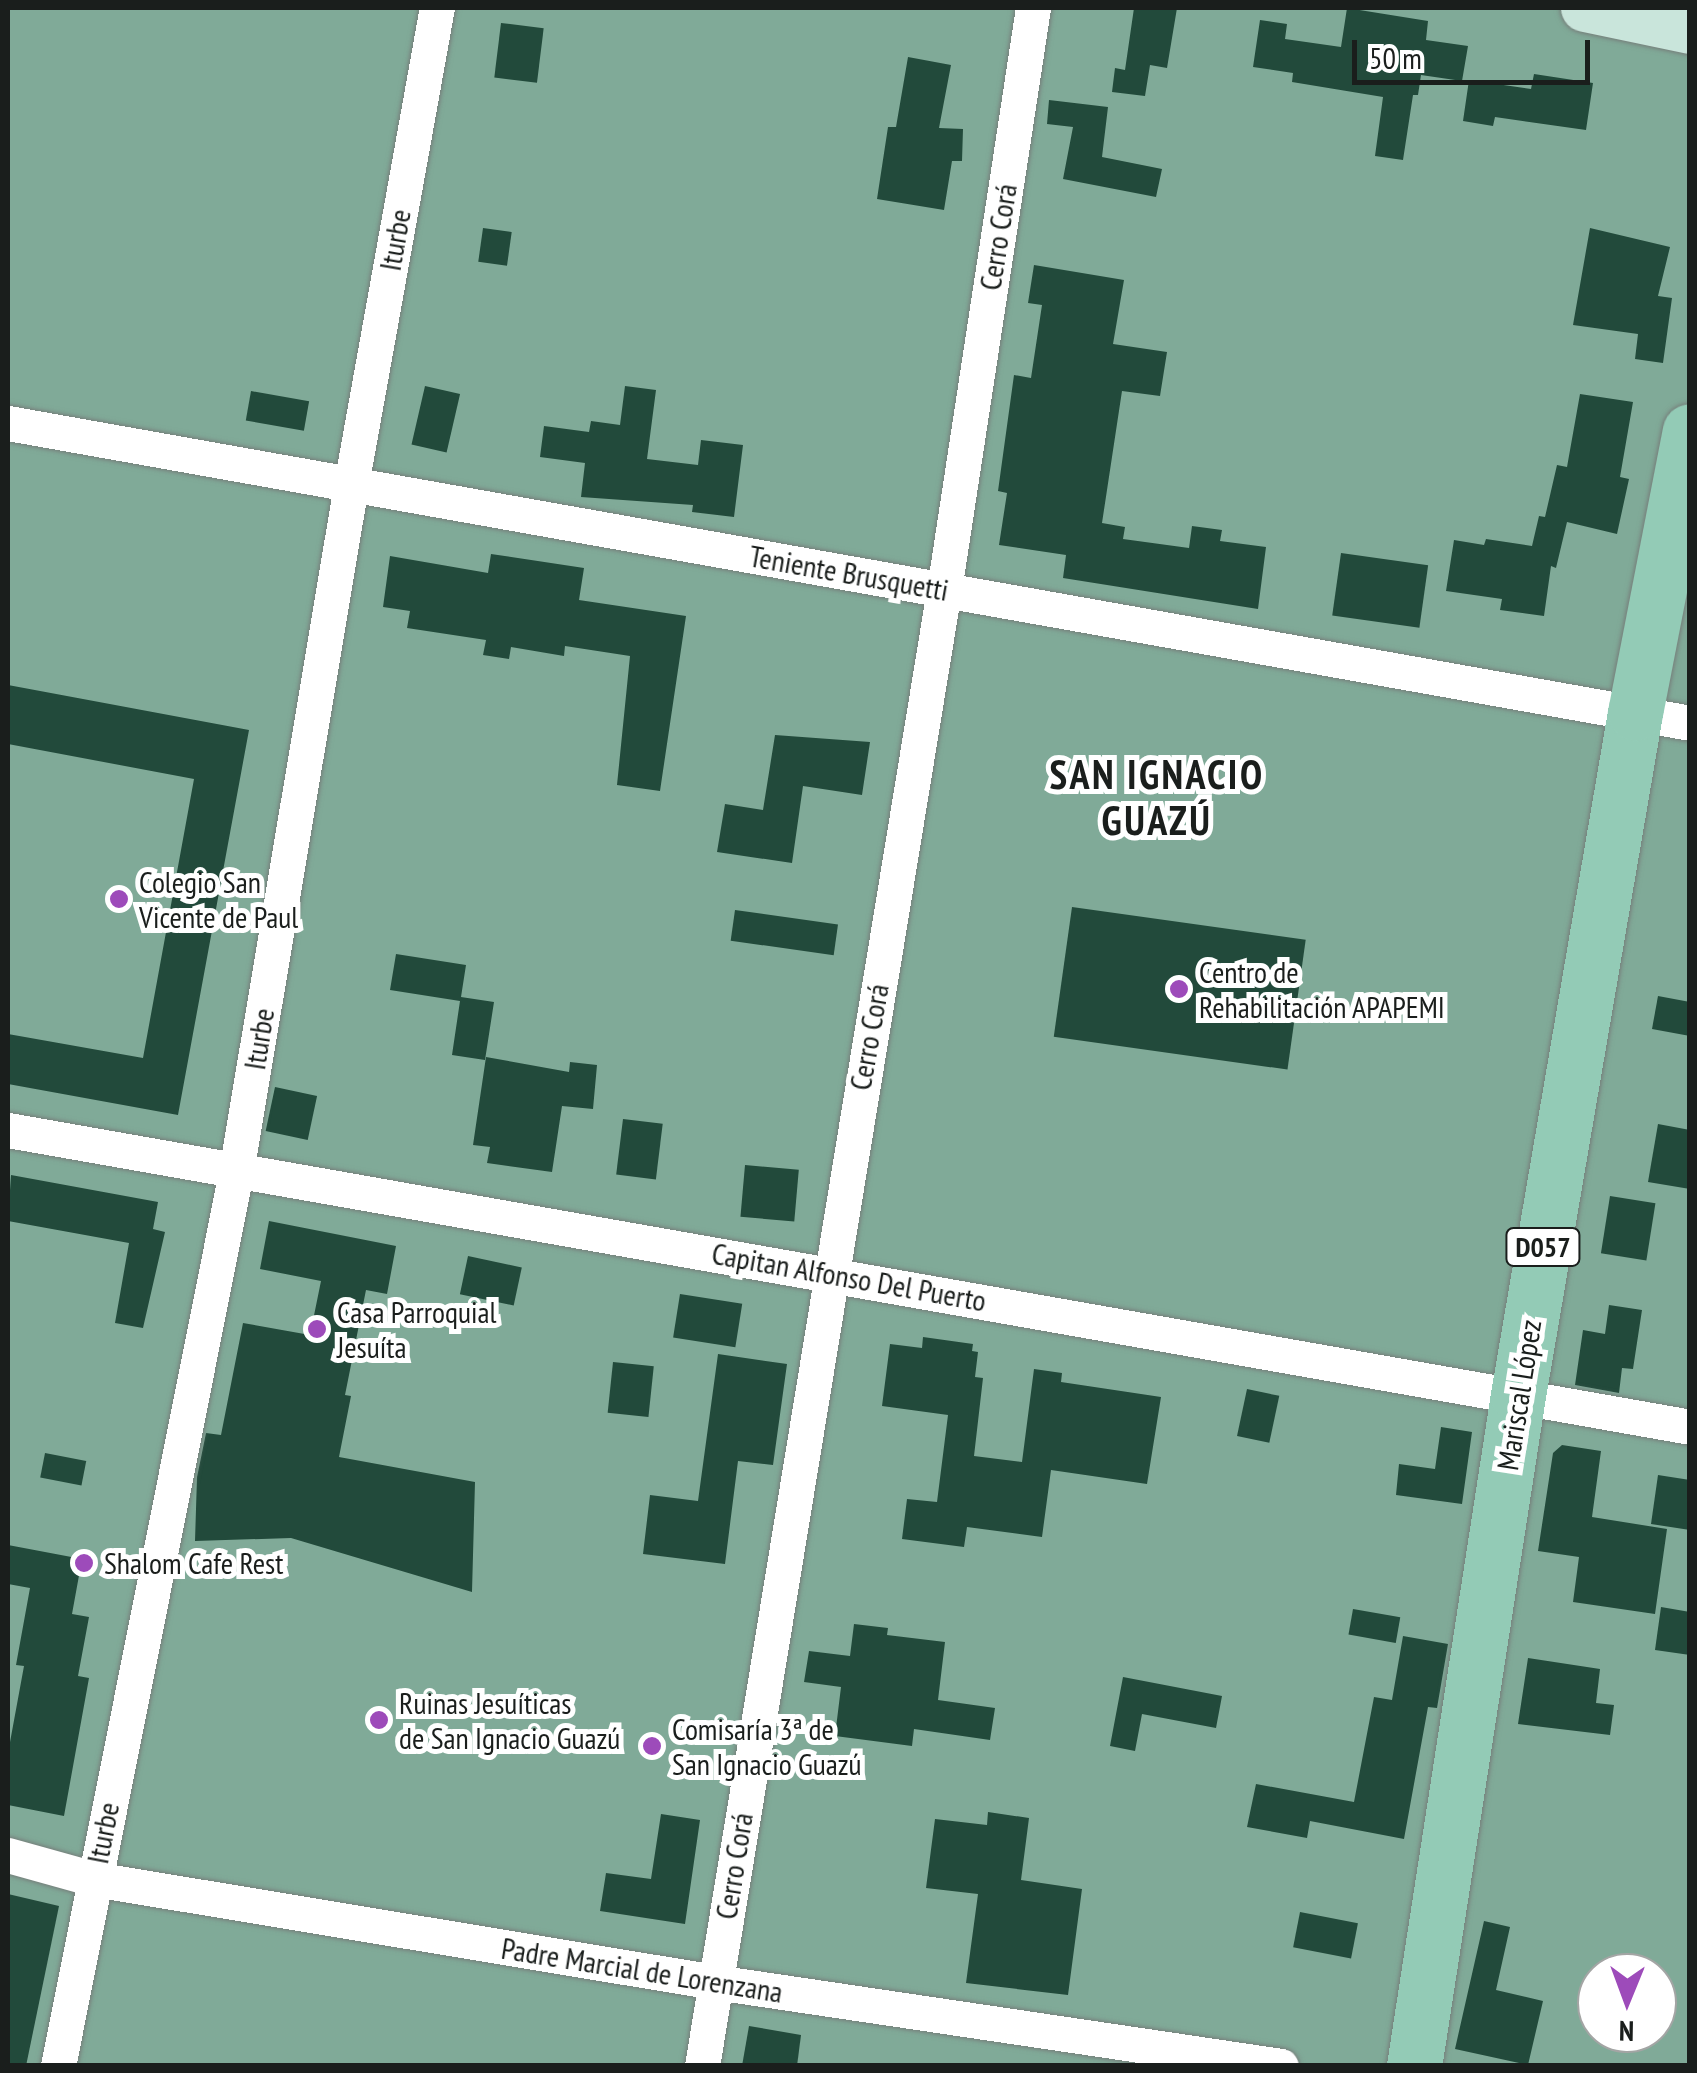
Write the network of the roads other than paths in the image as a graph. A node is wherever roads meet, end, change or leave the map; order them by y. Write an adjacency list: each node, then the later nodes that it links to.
1 (437, 8): 7 (street, Iturbe)
2 (1033, 8): 8 (street, Cerro Corá)
3 (1585, 8): 4 (street)
4 (1690, 30)
5 (8, 423): 7 (street, Teniente Brusquetti)
6 (1690, 431): 9 (main road, Mariscal López / D057)
7 (351, 485): 8 (street, Teniente Brusquetti); 12 (street, Iturbe)
8 (944, 590): 9 (street, Teniente Brusquetti); 13 (street, Cerro Corá)
9 (1635, 712): 10 (street, Teniente Brusquetti); 14 (main road, Mariscal López / D057)
10 (1690, 723)
11 (8, 1130): 12 (street, Capitan Alfonso Del Puerto)
12 (236, 1172): 13 (street, Capitan Alfonso Del Puerto); 17 (street, Iturbe)
13 (829, 1274): 14 (street, Capitan Alfonso Del Puerto); 18 (street, Cerro Corá)
14 (1518, 1395): 15 (street, Capitan Alfonso Del Puerto); 22 (main road, Mariscal López / D057)
15 (1690, 1427)
16 (8, 1856): 17 (street, Padre Marcial de Lorenzana)
17 (94, 1880): 18 (street, Padre Marcial de Lorenzana); 19 (street, Iturbe)
18 (716, 1982): 20 (street, Cerro Corá); 21 (street, Padre Marcial de Lorenzana)
19 (58, 2066)
20 (702, 2066)
21 (1281, 2066)
22 (1414, 2066)

